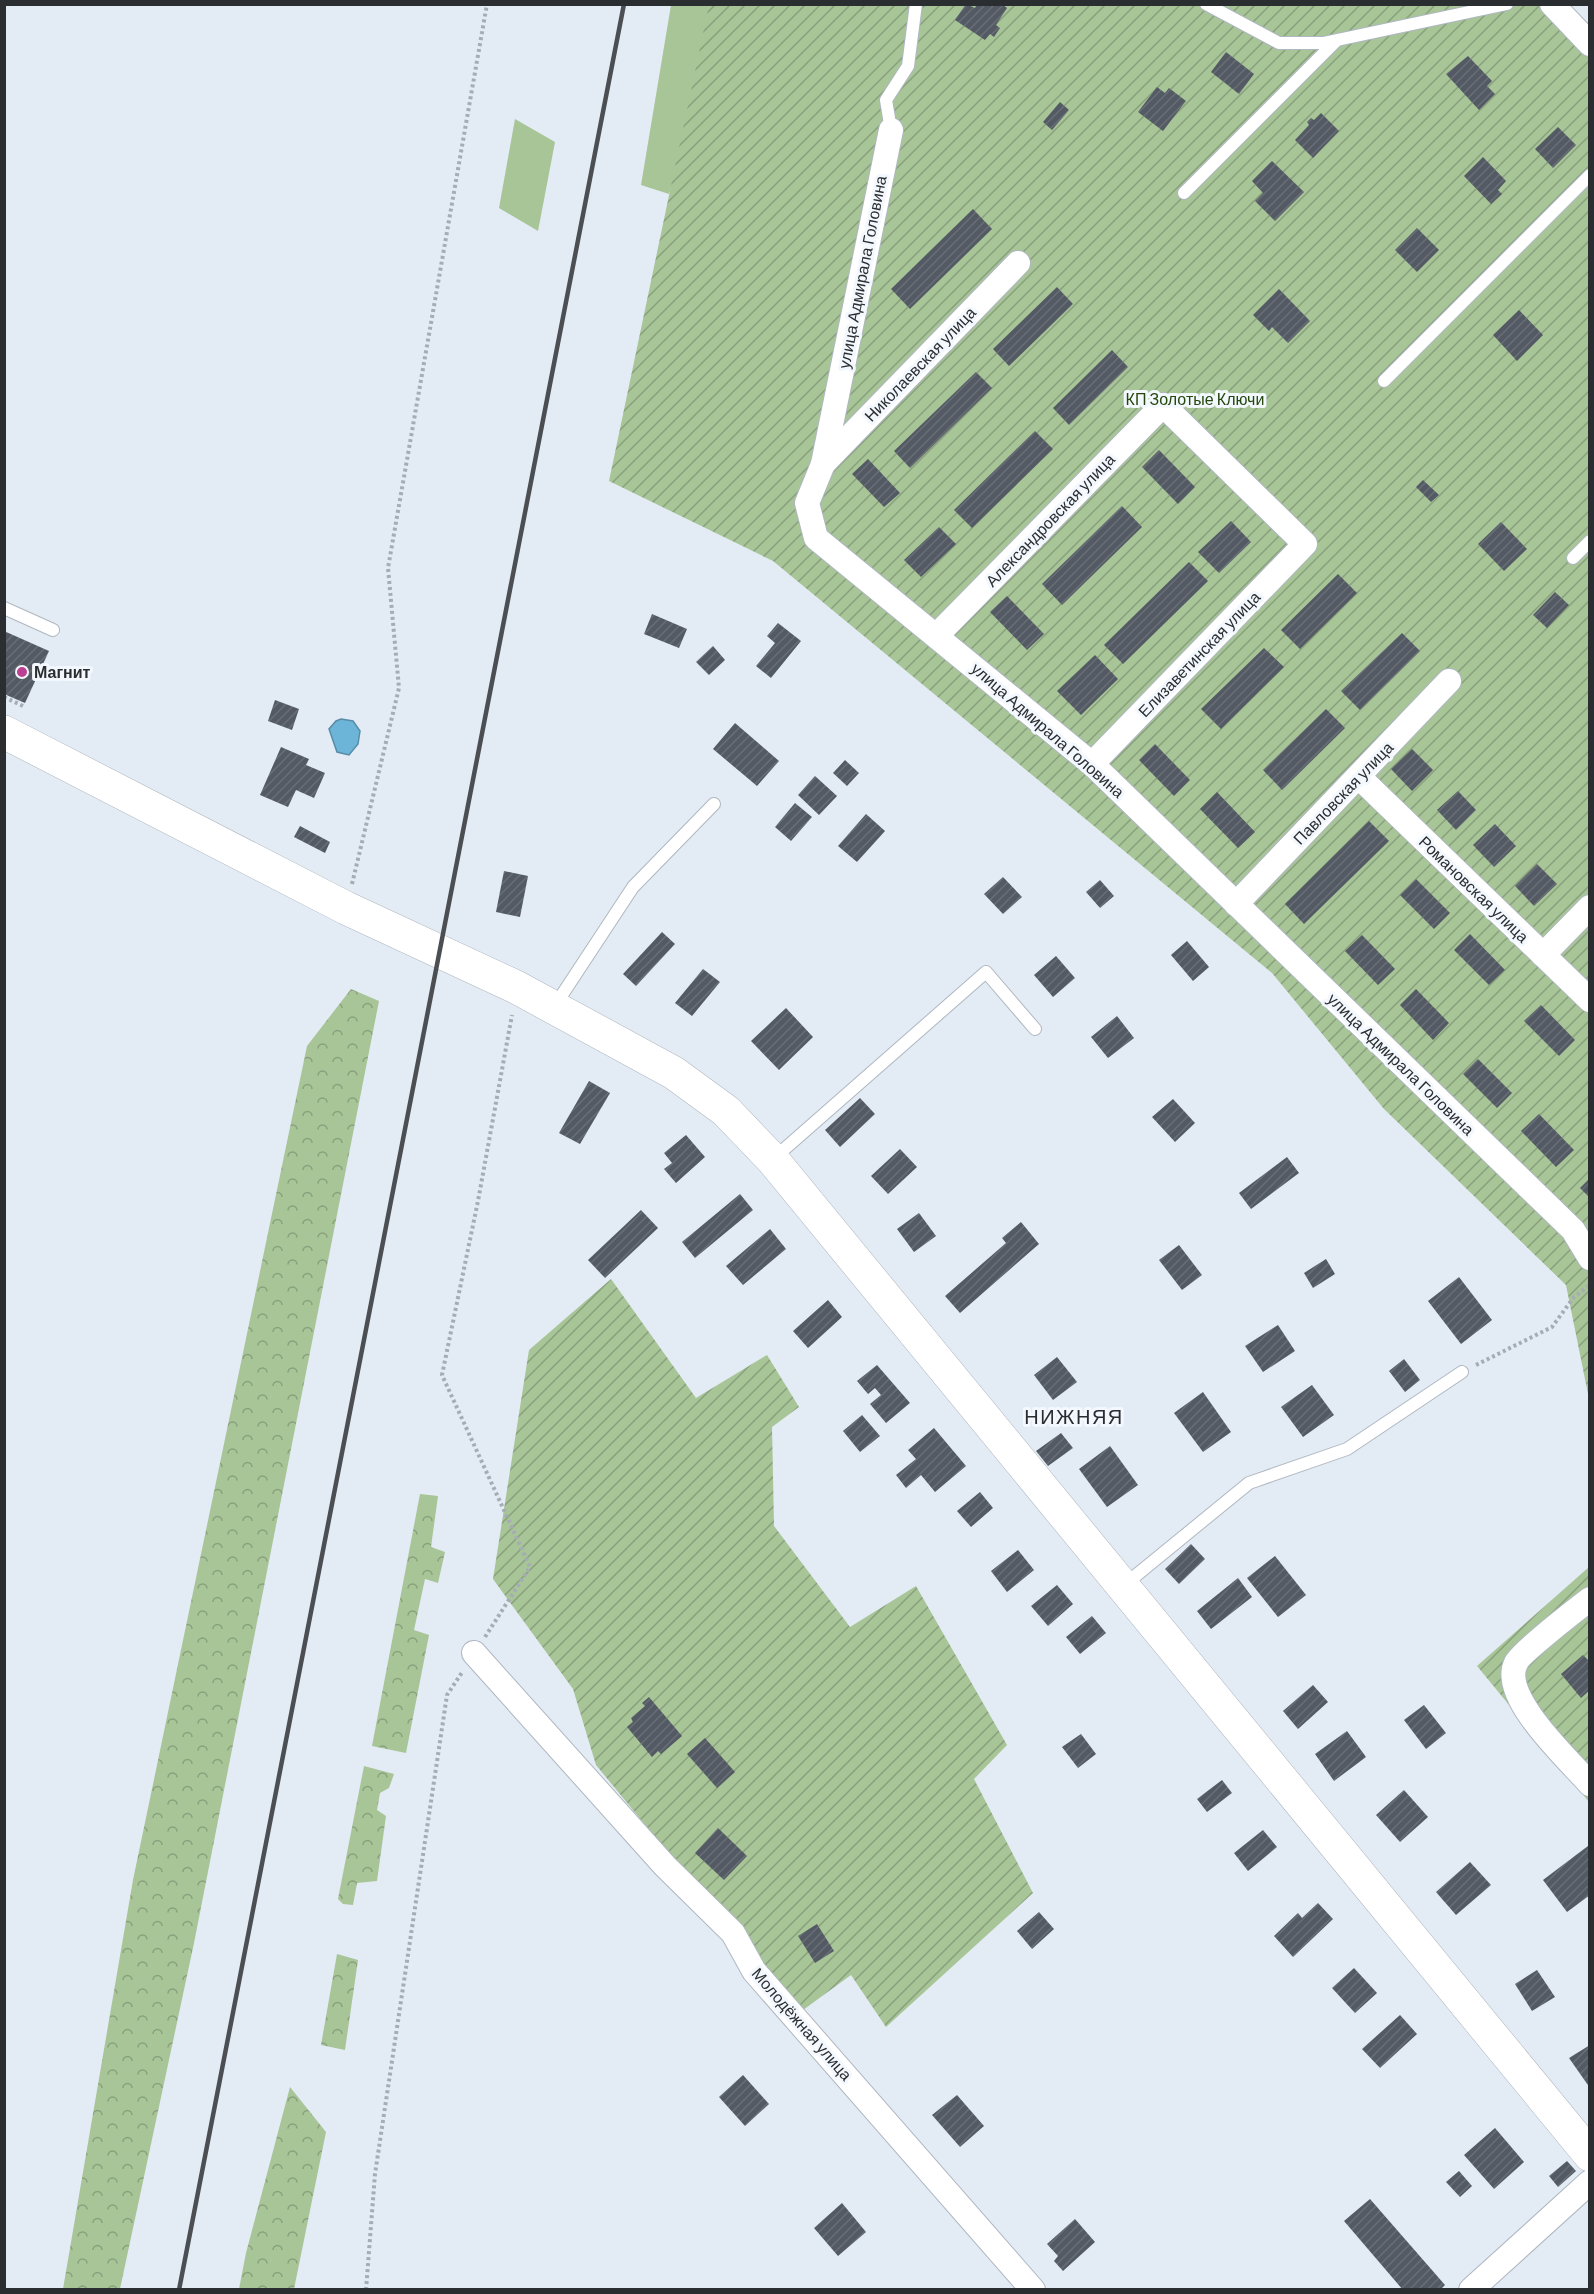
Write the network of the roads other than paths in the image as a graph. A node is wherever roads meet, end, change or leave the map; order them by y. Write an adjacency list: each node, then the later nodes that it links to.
1 (916, 4): 7 (lane)
2 (1206, 4): 5 (lane)
3 (1507, 4): 5 (lane)
4 (1552, 4): 6 (street)
5 (1336, 40): 9 (lane)
6 (1590, 44)
7 (891, 130): 13 (street, улица Адмирала Головина)
8 (1590, 175): 11 (lane)
9 (1184, 193)
10 (1018, 263): 13 (street, Николаевская улица)
11 (1384, 381)
12 (1162, 405): 18 (street, Александровская улица); 21 (street, Елизаветинская улица)
13 (823, 464): 18 (street, улица Адмирала Головина)
14 (1590, 541): 15 (lane)
15 (1573, 558)
16 (4, 608): 17 (lane)
17 (53, 630)
18 (937, 635): 21 (street, улица Адмирала Головина)
19 (1449, 681): 22 (street, Павловская улица)
20 (14, 719): 28 (street)
21 (1092, 764): 24 (street, улица Адмирала Головина)
22 (1359, 777): 24 (street, Павловская улица); 26 (street, Романовская улица)
23 (714, 804): 28 (lane)
24 (1236, 904): 31 (street, улица Адмирала Головина)
25 (1590, 908): 26 (street)
26 (1543, 955): 27 (street, Романовская улица)
27 (1590, 1000)
28 (554, 1008): 30 (street)
29 (1035, 1029): 30 (lane)
30 (772, 1159): 33 (street)
31 (1590, 1257)
32 (1462, 1372): 33 (lane)
33 (1121, 1587): 37 (street)
34 (1590, 1599): 36 (street)
35 (474, 1653): 39 (street, Молодёжная улица)
36 (1590, 1784)
37 (1590, 2155)
38 (1590, 2182): 40 (street)
39 (1033, 2289)
40 (1471, 2289)

